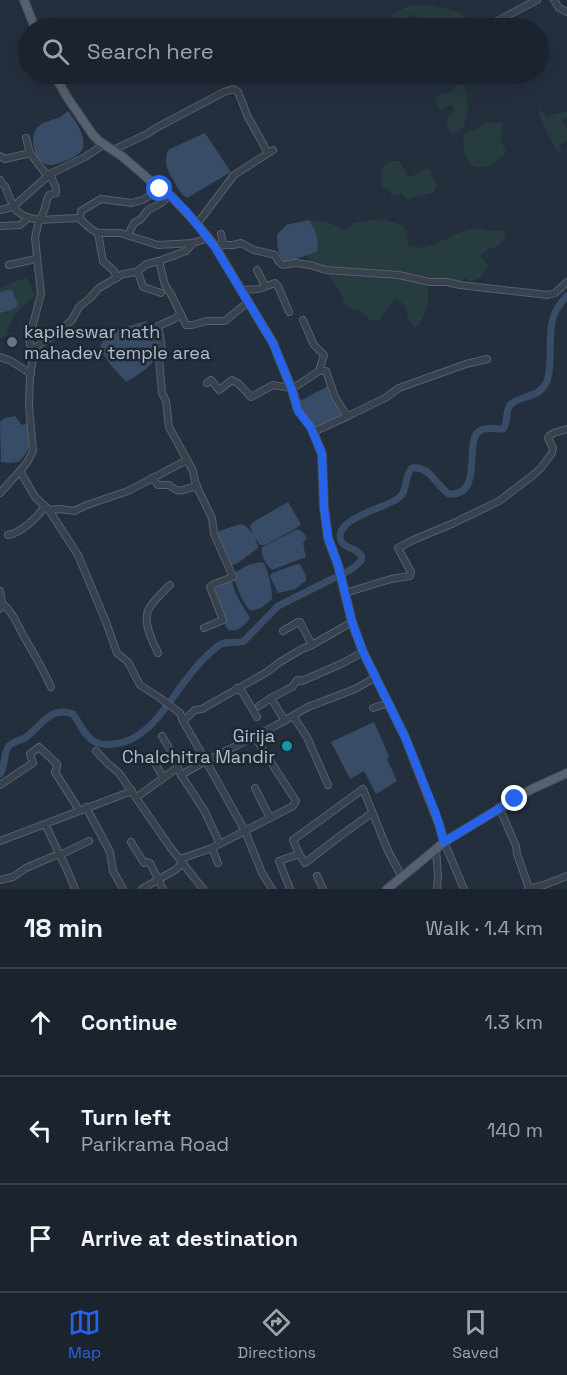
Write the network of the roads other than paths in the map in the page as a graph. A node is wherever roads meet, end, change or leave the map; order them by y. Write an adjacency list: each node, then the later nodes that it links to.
1 (24, 0): 5 (main road)
2 (537, 0): 6 (street)
3 (554, 0): 4 (street)
4 (567, 12)
5 (31, 18)
6 (503, 18)
7 (60, 84): 9 (main road)
8 (26, 138): 11 (street)
9 (104, 144): 10 (main road); 13 (street)
10 (113, 150): 15 (main road); 22 (street)
11 (30, 153): 12 (street); 13 (street)
12 (0, 156)
13 (50, 174): 17 (street); 21 (street)
14 (0, 180): 17 (street)
15 (160, 189): 16 (main road); 20 (street)
16 (170, 195): 22 (main road); 26 (street)
17 (13, 207): 18 (street); 19 (street)
18 (0, 210)
19 (28, 218): 21 (street); 23 (street)
20 (80, 219): 21 (street); 24 (street)
21 (39, 220): 30 (street)
22 (197, 224): 27 (main road)
23 (0, 226)
24 (98, 234): 26 (street); 35 (street)
25 (221, 234): 29 (street)
26 (128, 235): 28 (street)
27 (208, 238): 28 (street); 29 (main road)
28 (193, 243): 31 (street)
29 (217, 246): 36 (street); 38 (main road)
30 (36, 259): 32 (street); 44 (street)
31 (159, 261): 34 (street); 42 (street)
32 (9, 265)
33 (256, 270): 37 (street)
34 (136, 272): 35 (street); 39 (street)
35 (117, 278): 44 (street)
36 (567, 282)
37 (265, 286): 38 (street); 41 (street)
38 (240, 290): 40 (main road)
39 (161, 293)
40 (248, 302): 42 (street); 50 (main road)
41 (289, 312)
42 (181, 314): 54 (street)
43 (303, 320): 47 (street)
44 (31, 350): 48 (street)
45 (0, 357): 48 (street)
46 (487, 359): 51 (street)
47 (320, 371): 50 (street); 51 (street)
48 (31, 374): 55 (street)
49 (207, 383): 50 (street)
50 (291, 388): 53 (main road)
51 (348, 416): 53 (street)
52 (567, 429): 63 (street)
53 (313, 432): 63 (main road)
54 (187, 460): 56 (street); 57 (street)
55 (20, 471): 58 (street); 59 (street)
56 (152, 478): 57 (street); 59 (street)
57 (197, 486): 66 (street)
58 (0, 493)
59 (47, 508): 60 (street); 80 (street)
60 (8, 535)
61 (170, 585): 70 (street)
62 (0, 591): 64 (street)
63 (345, 593): 65 (main road)
64 (1, 606): 72 (street)
65 (352, 622): 68 (street); 69 (main road)
66 (204, 628)
67 (283, 631): 68 (street)
68 (312, 645): 73 (street)
69 (363, 652): 71 (main road); 74 (street)
70 (158, 653)
71 (376, 676): 75 (main road); 78 (street)
72 (51, 687)
73 (237, 688): 79 (street); 80 (street)
74 (271, 698): 76 (street); 81 (street)
75 (389, 703): 77 (street); 106 (main road)
76 (259, 706)
77 (373, 708)
78 (293, 716): 81 (street); 92 (street)
79 (257, 717)
80 (183, 721): 86 (street)
81 (285, 721): 83 (street)
82 (162, 736): 87 (street)
83 (254, 736): 86 (street); 100 (street)
84 (96, 751): 94 (street)
85 (153, 759): 90 (street)
86 (206, 761): 89 (street); 102 (street)
87 (177, 768): 89 (street); 90 (street)
88 (567, 773): 97 (main road)
89 (181, 775): 107 (street)
90 (163, 777): 95 (street)
91 (0, 785): 98 (street)
92 (328, 785)
93 (255, 788): 100 (street)
94 (132, 791): 95 (street); 96 (street)
95 (137, 797): 112 (street)
96 (86, 807): 98 (street); 121 (street)
97 (499, 807): 106 (main road); 131 (street)
98 (79, 810): 101 (street)
99 (372, 813): 110 (street); 110 (street); 116 (street)
100 (270, 818): 102 (street)
101 (45, 824): 104 (street); 111 (street)
102 (245, 831): 107 (street); 125 (street)
103 (89, 841): 111 (street)
104 (0, 842)
105 (131, 842): 118 (street)
106 (444, 842): 109 (main road); 130 (street)
107 (220, 844): 108 (street)
108 (212, 848): 112 (street); 113 (street)
109 (436, 849): 116 (main road); 129 (street)
110 (299, 854): 126 (street)
111 (60, 855): 117 (street); 120 (street)
112 (181, 861): 118 (street); 124 (street)
113 (218, 863)
114 (317, 876): 127 (street)
115 (567, 876): 119 (street)
116 (402, 877): 128 (main road)
117 (0, 880)
118 (159, 880): 122 (street); 123 (street)
119 (544, 887): 131 (street)
120 (75, 889)
121 (123, 889)
122 (142, 889)
123 (163, 889)
124 (203, 889)
125 (272, 889)
126 (290, 889)
127 (323, 889)
128 (387, 889)
129 (437, 889)
130 (464, 889)
131 (528, 889)

